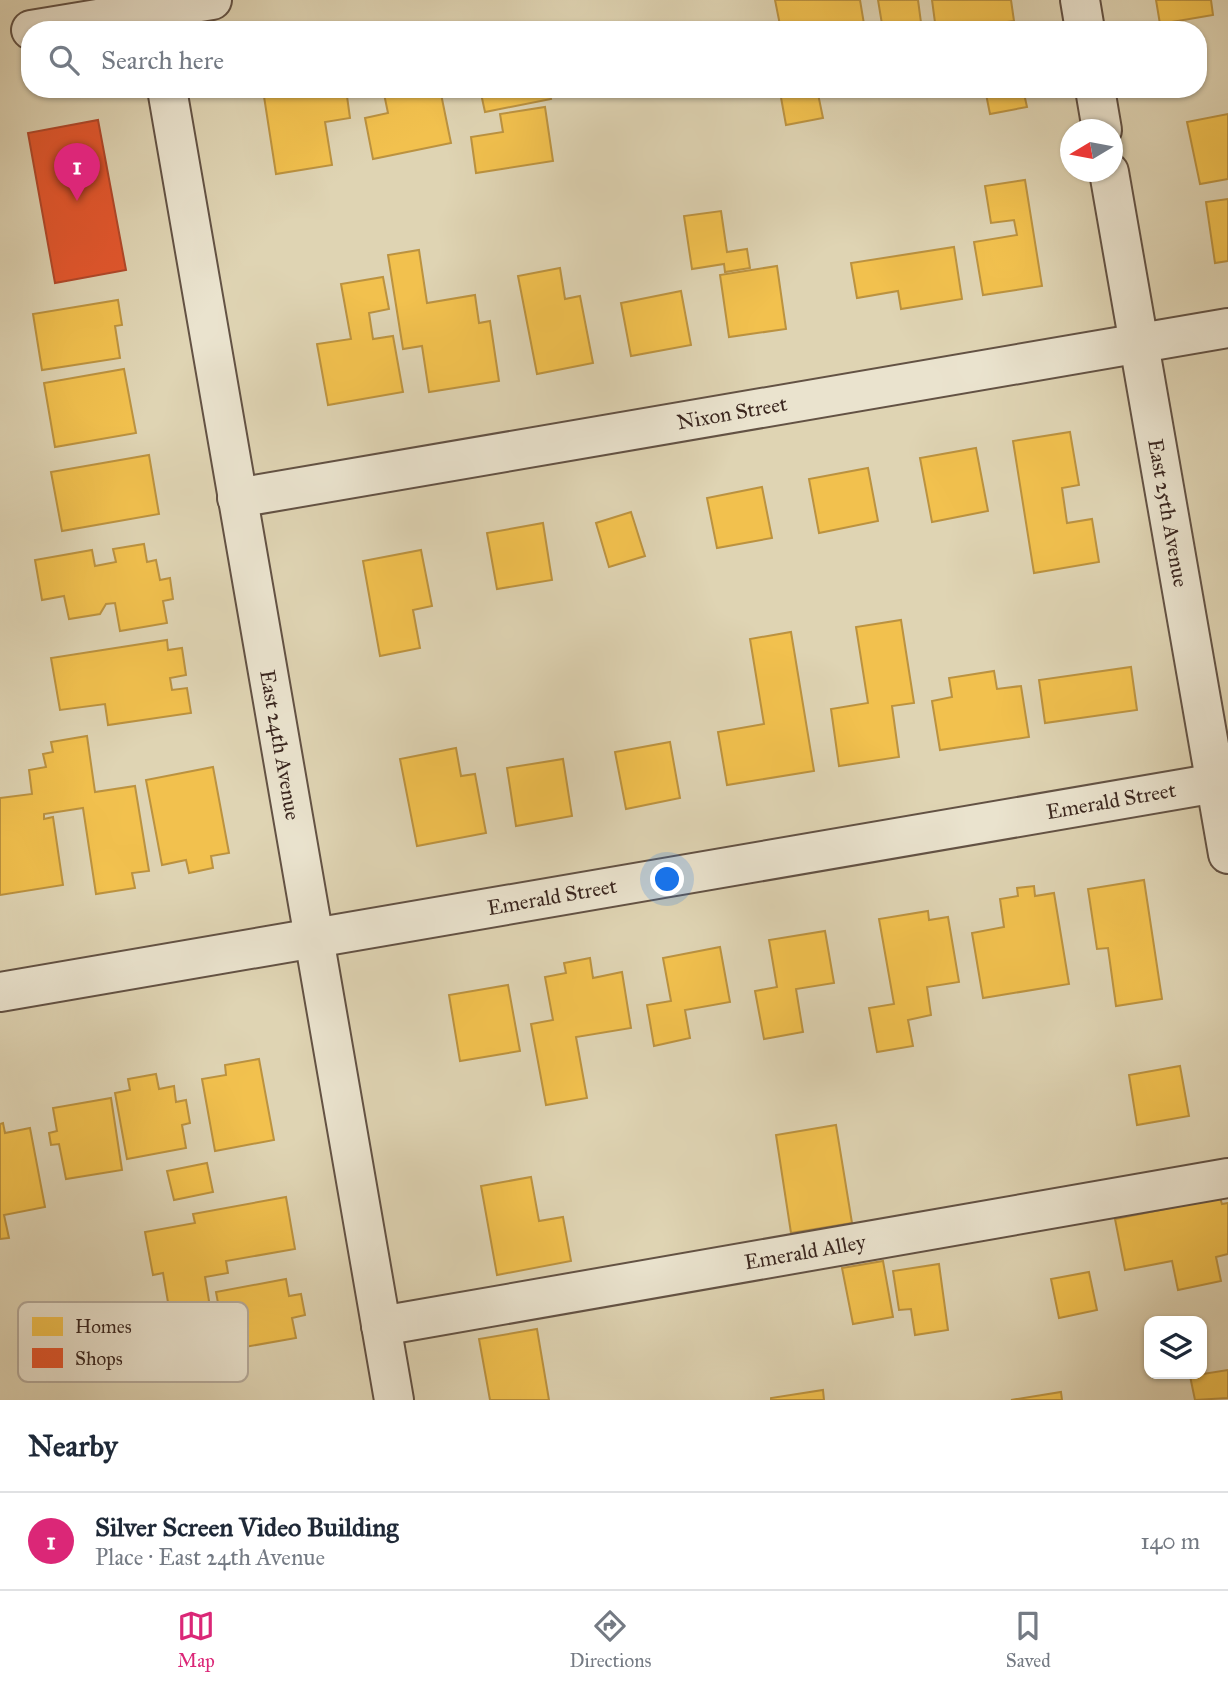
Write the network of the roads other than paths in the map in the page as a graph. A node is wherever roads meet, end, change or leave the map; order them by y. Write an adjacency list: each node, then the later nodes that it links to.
1 (212, 0): 3 (street)
2 (1080, 0): 5 (street)
3 (154, 14): 4 (street)
4 (100, 21)
5 (1084, 21)
6 (21, 31): 7 (street)
7 (0, 34)
8 (169, 98): 14 (street, East 24th Avenue)
9 (1096, 98): 10 (street)
10 (1099, 119)
11 (1111, 182): 13 (street, East 25th Avenue)
12 (1228, 328): 13 (street, Nixon Street)
13 (1138, 343): 14 (street, Nixon Street); 15 (street, East 25th Avenue)
14 (237, 498): 17 (street, East 24th Avenue)
15 (1222, 782): 16 (street, East 25th Avenue); 17 (street, Emerald Street)
16 (1228, 855)
17 (313, 938): 18 (street, Emerald Street); 20 (street, East 24th Avenue)
18 (0, 992)
19 (1228, 1178): 20 (street, Emerald Alley)
20 (381, 1326): 21 (street, East 24th Avenue)
21 (394, 1400)

